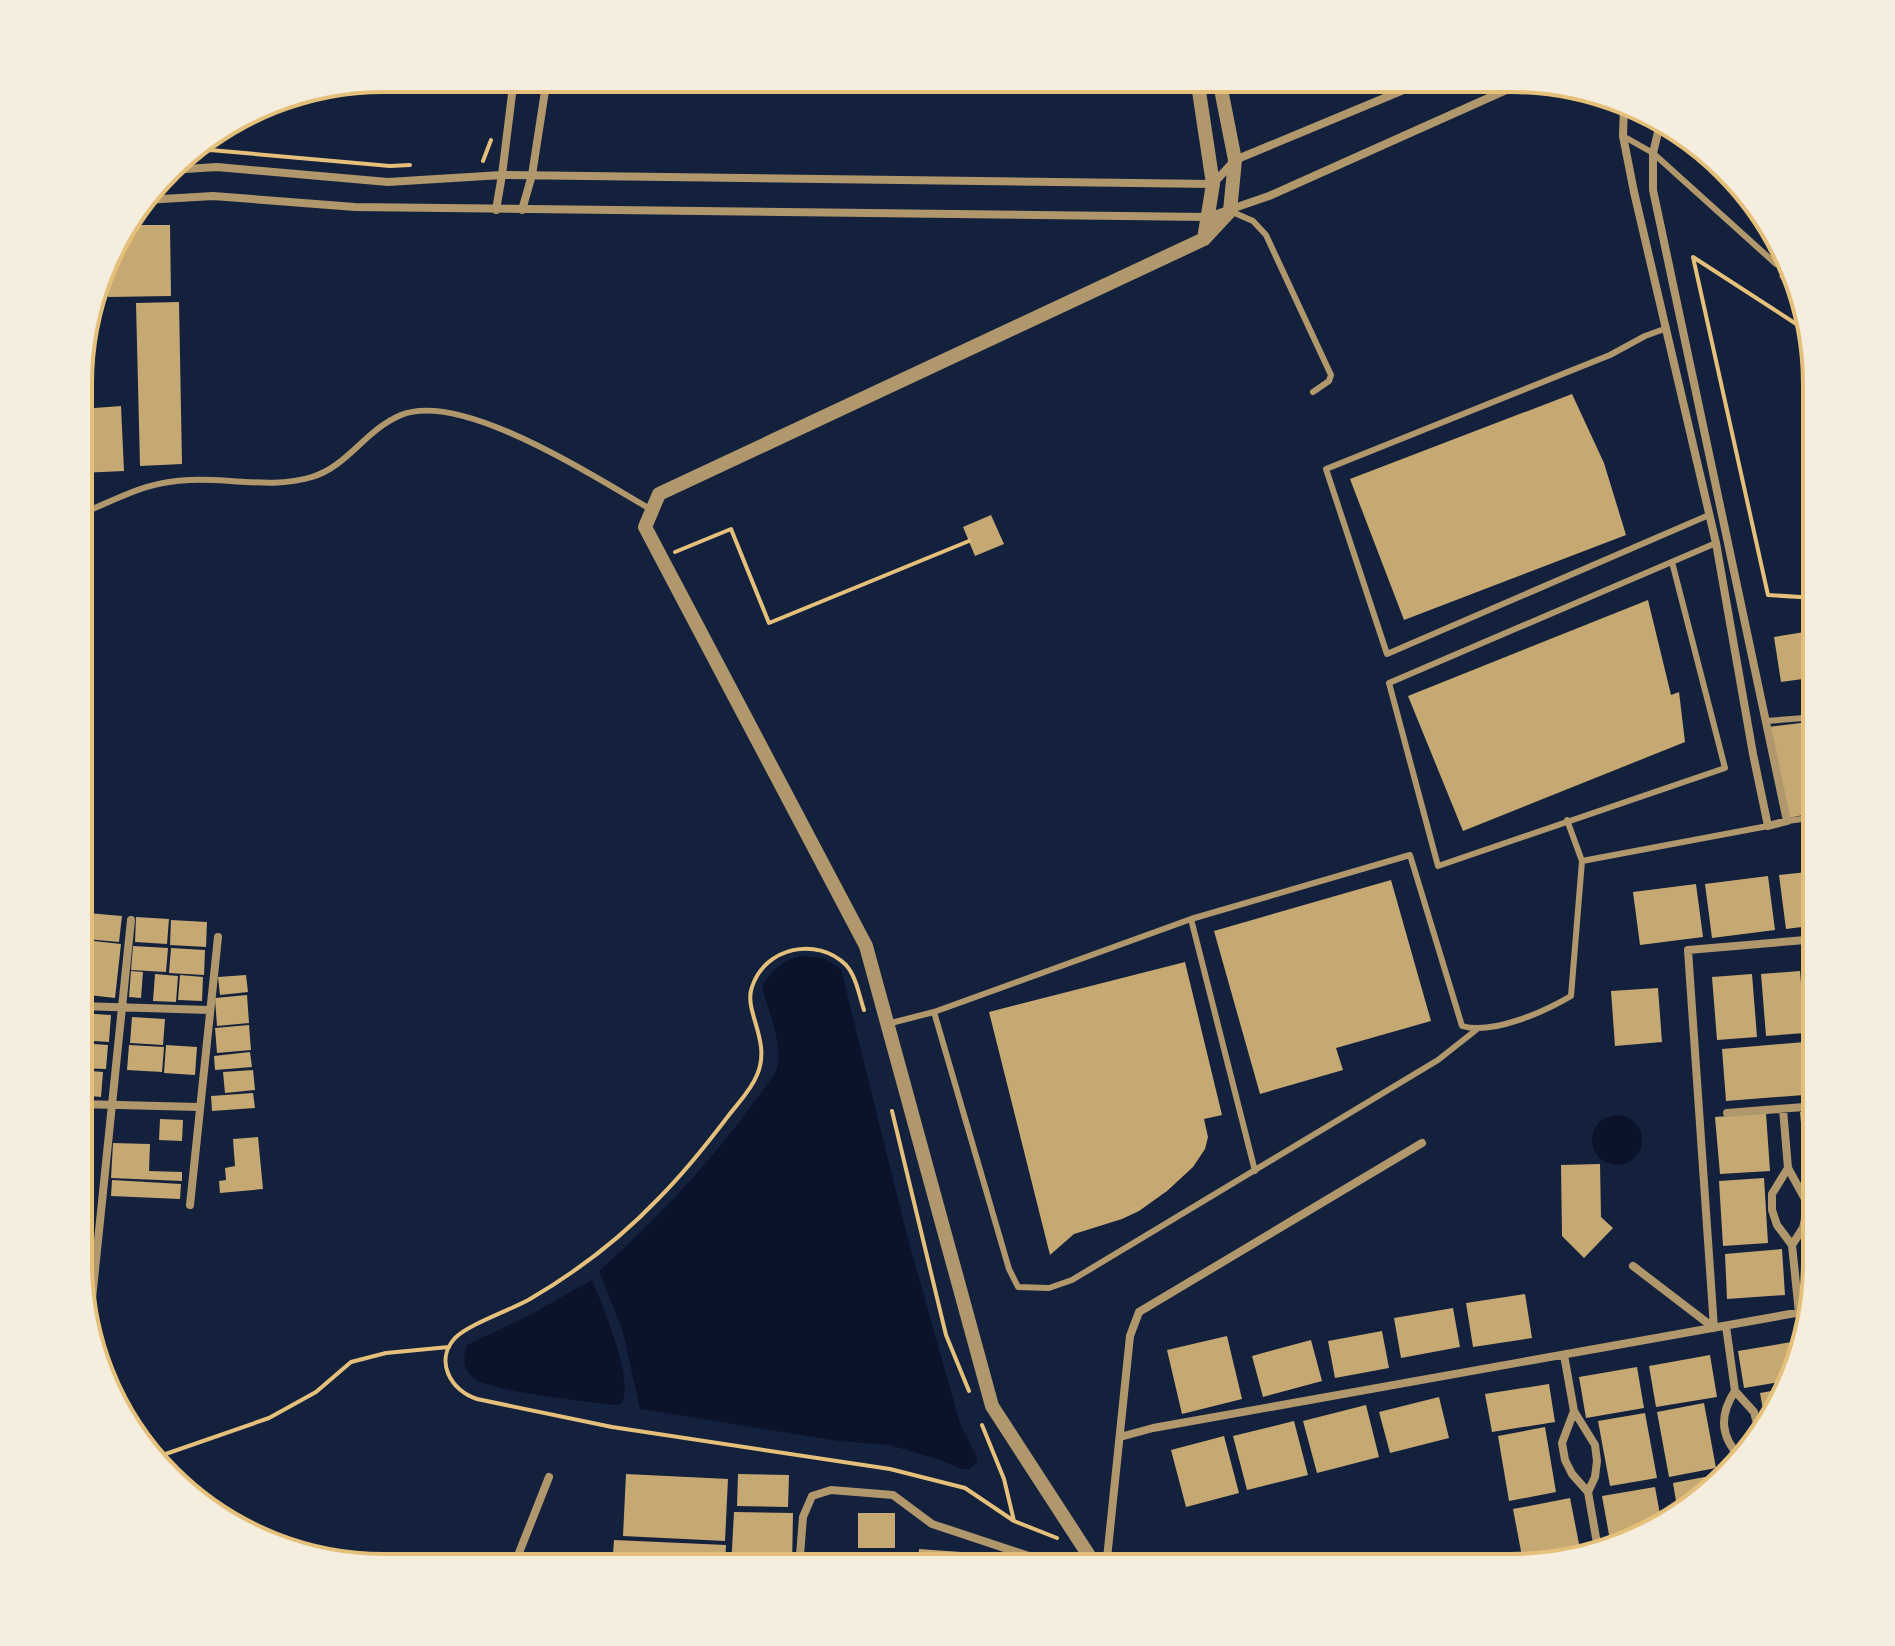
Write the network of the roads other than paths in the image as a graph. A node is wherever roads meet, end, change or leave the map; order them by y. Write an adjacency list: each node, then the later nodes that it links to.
1 (512, 92): 13 (street)
2 (545, 92): 14 (street)
3 (1199, 92): 15 (street)
4 (1222, 92): 11 (street)
5 (1399, 92): 11 (street)
6 (1502, 92): 19 (street)
7 (1624, 115): 9 (street)
8 (1658, 132): 10 (street)
9 (1623, 136): 10 (lane); 23 (street)
10 (1653, 153): 22 (lane); 31 (street)
11 (1235, 160): 15 (street); 19 (street)
12 (188, 169): 13 (street)
13 (502, 175): 14 (street); 17 (street)
14 (532, 175): 15 (street); 18 (street)
15 (1213, 184): 20 (street)
16 (158, 199): 17 (street)
17 (496, 210): 18 (street)
18 (522, 210): 20 (street)
19 (1230, 211): 20 (street); 21 (street); 24 (lane)
20 (1208, 217): 21 (street)
21 (1204, 239): 26 (street)
22 (1777, 263)
23 (1667, 328): 27 (street); 27 (lane)
24 (1313, 392)
25 (92, 508): 26 (lane)
26 (652, 510): 45 (street)
27 (1709, 515): 28 (street)
28 (1716, 543): 29 (lane); 35 (street)
29 (1672, 562): 33 (lane); 33 (lane)
30 (1803, 718): 31 (lane)
31 (1766, 721): 34 (street)
32 (1803, 819): 34 (lane)
33 (1567, 820): 36 (lane)
34 (1787, 821): 35 (street)
35 (1768, 826): 36 (lane)
36 (1582, 861): 46 (lane)
37 (1191, 919): 44 (lane); 46 (lane); 55 (lane)
38 (131, 920): 42 (street)
39 (218, 937): 43 (street)
40 (1803, 940): 65 (street)
41 (92, 1007): 42 (street)
42 (122, 1009): 43 (street); 48 (street)
43 (210, 1010): 49 (street)
44 (934, 1012): 45 (lane); 55 (lane)
45 (887, 1024): 78 (street)
46 (1476, 1030): 55 (lane)
47 (92, 1104): 48 (street)
48 (112, 1105): 49 (street); 61 (street)
49 (198, 1107): 57 (street)
50 (1803, 1107): 51 (street)
51 (1783, 1109): 52 (street); 54 (street)
52 (1727, 1113)
53 (1422, 1143): 70 (street)
54 (1788, 1168): 56 (street); 59 (street)
55 (1255, 1171)
56 (1803, 1194)
57 (190, 1205)
58 (1803, 1228): 59 (street)
59 (1792, 1245): 62 (street)
60 (1633, 1266): 65 (street)
61 (93, 1285)
62 (1800, 1296)
63 (1798, 1313): 64 (street)
64 (1726, 1326): 65 (street); 67 (street)
65 (1714, 1328): 66 (street)
66 (1564, 1355): 68 (street); 70 (street)
67 (1735, 1391): 69 (street); 71 (street)
68 (1574, 1411): 73 (street); 73 (street)
69 (1756, 1420)
70 (1120, 1437): 79 (street)
71 (1733, 1450)
72 (549, 1477): 75 (street)
73 (1588, 1492): 74 (street)
74 (1597, 1541)
75 (519, 1554)
76 (800, 1554): 77 (street)
77 (1023, 1554)
78 (1088, 1554)
79 (1107, 1554)

